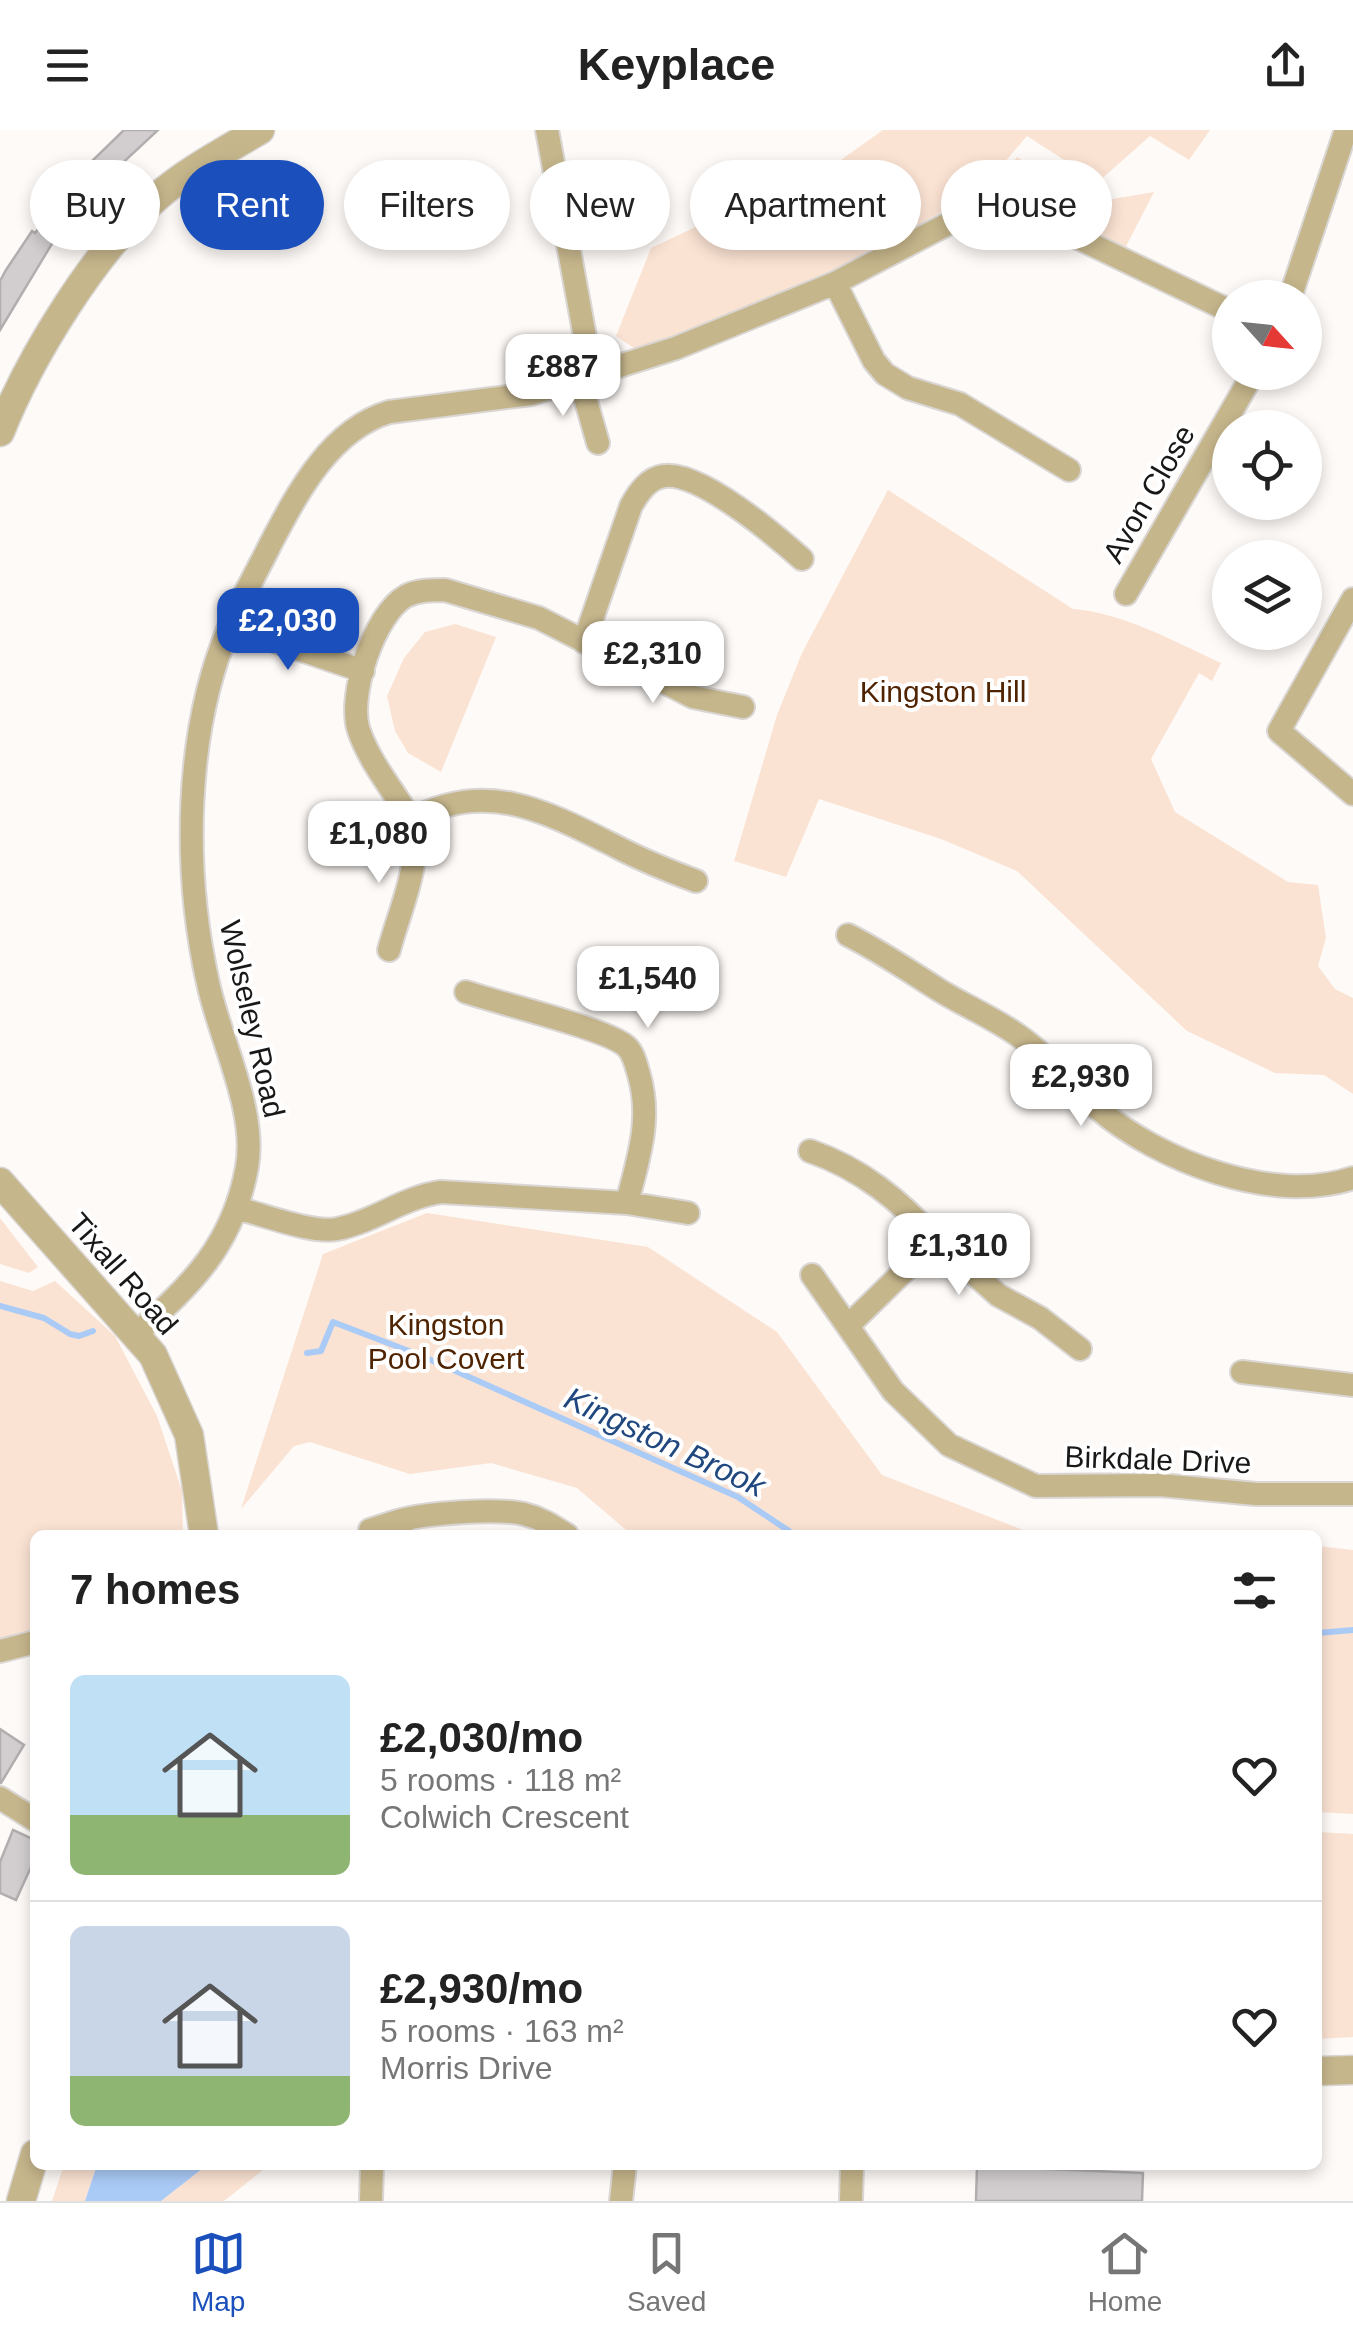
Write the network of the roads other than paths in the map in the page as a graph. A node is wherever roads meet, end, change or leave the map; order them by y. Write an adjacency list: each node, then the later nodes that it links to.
1 (260, 130): 9 (street)
2 (546, 130): 7 (street)
3 (1346, 130): 4 (street)
4 (1296, 280)
5 (835, 284): 6 (street, Wolseley Road); 7 (street, Wolseley Road); 11 (street)
6 (1212, 303)
7 (586, 378): 10 (street); 15 (street, Wolseley Road)
8 (1244, 390): 13 (street, Avon Close)
9 (0, 432)
10 (598, 443)
11 (1069, 470)
12 (802, 559): 16 (street)
13 (1126, 594)
14 (1353, 599): 19 (street)
15 (230, 626): 17 (street); 29 (street, Wolseley Road)
16 (584, 642): 17 (street); 18 (street)
17 (363, 671): 20 (street)
18 (743, 707)
19 (1353, 794)
20 (411, 820): 21 (street); 23 (street)
21 (696, 881)
22 (848, 935): 26 (street)
23 (389, 950)
24 (466, 992): 28 (street)
25 (810, 1152): 31 (street)
26 (1353, 1178)
27 (0, 1182): 34 (street, Tixall Road)
28 (627, 1204): 29 (street); 30 (street)
29 (236, 1208): 34 (street, Wolseley Road)
30 (688, 1213)
31 (936, 1240): 33 (street); 35 (street)
32 (812, 1274): 33 (street, Birkdale Drive)
33 (849, 1325): 38 (street, Birkdale Drive)
34 (136, 1334): 40 (street, Tixall Road)
35 (1080, 1348)
36 (1242, 1372): 37 (street)
37 (1353, 1386)
38 (1353, 1494)
39 (400, 1528): 41 (street); 42 (street)
40 (203, 1530)
41 (370, 1530)
42 (559, 1530)
43 (30, 1643): 44 (street)
44 (0, 1651)
45 (0, 1798): 46 (street)
46 (30, 1817)
47 (1322, 2070): 48 (street)
48 (1353, 2070)
49 (30, 2170): 53 (street)
50 (372, 2170): 54 (street)
51 (624, 2170): 55 (street)
52 (852, 2170): 56 (street)
53 (21, 2201)
54 (371, 2201)
55 (621, 2201)
56 (851, 2201)

